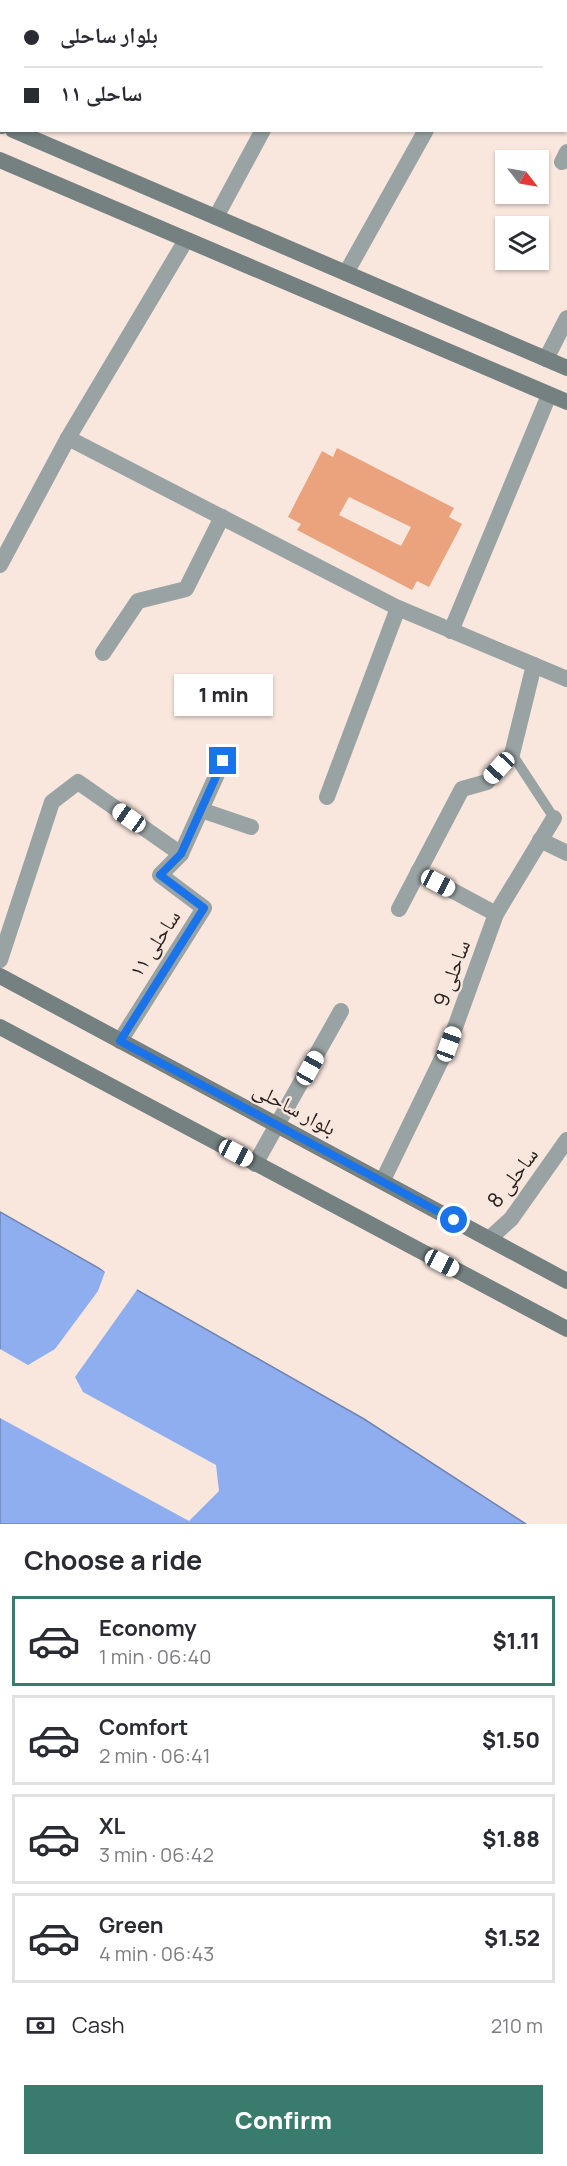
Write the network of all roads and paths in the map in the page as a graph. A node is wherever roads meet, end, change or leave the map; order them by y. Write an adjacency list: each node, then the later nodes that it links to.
1 (18, 132): 5 (main road)
2 (262, 132): 5 (street)
3 (425, 132): 7 (street)
4 (0, 160): 6 (main road)
5 (216, 218): 7 (main road)
6 (186, 240): 11 (main road); 13 (street)
7 (346, 273): 9 (main road)
8 (567, 318): 9 (street)
9 (546, 359): 10 (main road)
10 (567, 368)
11 (549, 395): 12 (main road); 17 (street)
12 (567, 402)
13 (68, 438): 14 (street); 15 (street)
14 (222, 517): 16 (street); 18 (street)
15 (0, 565)
16 (398, 608): 17 (street); 23 (street)
17 (451, 630): 19 (street)
18 (103, 653)
19 (534, 665): 20 (street); 21 (street)
20 (567, 679)
21 (512, 754): 25 (lane); 30 (street)
22 (223, 761): 24 (street, ساحلی ۱۱)
23 (327, 797)
24 (201, 810): 26 (street); 29 (street, ساحلی ۱۱)
25 (554, 818): 27 (street, ساحلی 9)
26 (251, 827)
27 (540, 840): 28 (street); 32 (street, ساحلی 9)
28 (567, 853)
29 (181, 854): 33 (street); 37 (street, ساحلی ۱۱)
30 (418, 873): 31 (street); 32 (street)
31 (399, 909)
32 (496, 914): 41 (street, ساحلی 9)
33 (0, 960)
34 (0, 976): 37 (main road, بلوار ساحلی)
35 (341, 1011): 38 (street)
36 (0, 1028): 40 (main road)
37 (120, 1041): 38 (main road, بلوار ساحلی)
38 (277, 1123): 40 (street); 41 (main road, بلوار ساحلی)
39 (567, 1140): 42 (street, ساحلی 8)
40 (255, 1164): 44 (main road)
41 (383, 1180): 42 (main road, بلوار ساحلی)
42 (489, 1239): 43 (main road, بلوار ساحلی)
43 (567, 1281)
44 (567, 1329)

